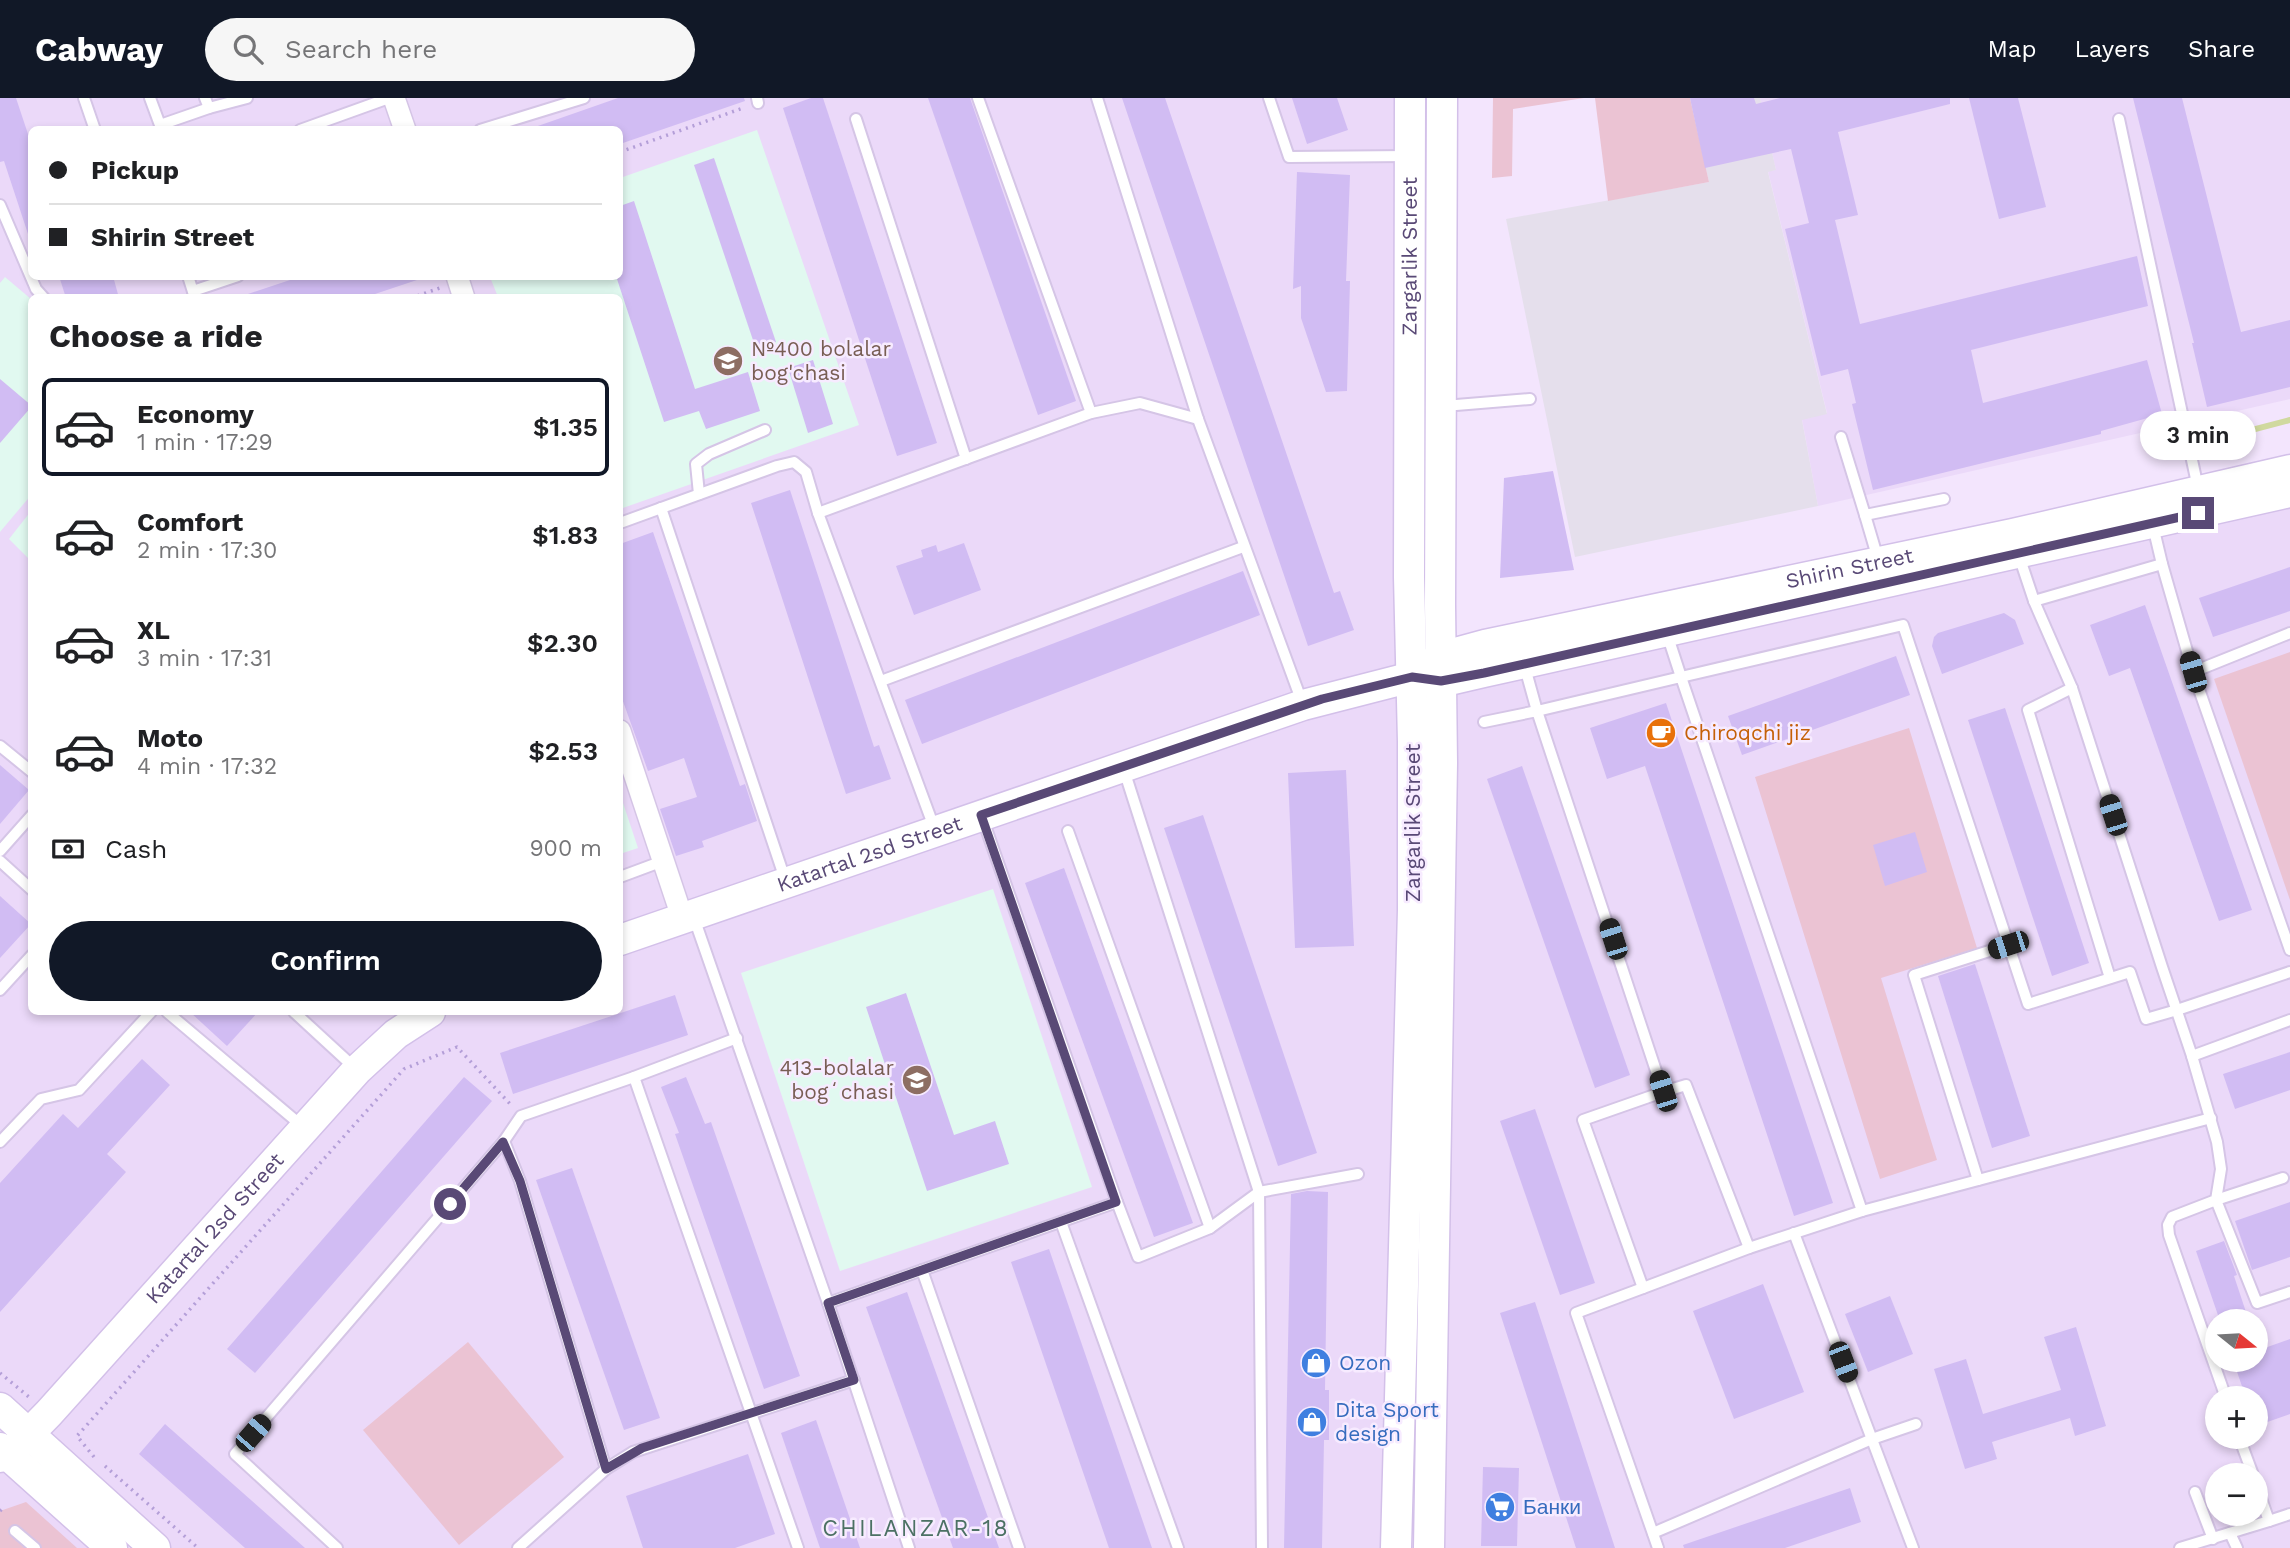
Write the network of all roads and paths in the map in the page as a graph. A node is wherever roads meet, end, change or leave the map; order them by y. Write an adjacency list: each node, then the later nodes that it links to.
1 (84, 98): 15 (lane)
2 (150, 98): 12 (lane)
3 (247, 98): 12 (lane)
4 (392, 98): 16 (lane); 17 (street)
5 (584, 98): 18 (lane)
6 (978, 98): 29 (lane)
7 (1097, 98): 30 (lane)
8 (1269, 98): 20 (lane)
9 (1410, 98): 20 (main road, Zargarlik Street)
10 (1442, 98): 28 (main road, Zargarlik Street)
11 (758, 100): 19 (path)
12 (207, 103)
13 (856, 118): 33 (lane)
14 (2119, 119): 35 (lane)
15 (94, 126)
16 (312, 126)
17 (403, 126)
18 (493, 126)
19 (623, 151)
20 (1409, 156): 54 (main road, Zargarlik Street)
21 (0, 205): 22 (lane)
22 (28, 270)
23 (229, 280): 25 (lane)
24 (460, 285): 26 (path)
25 (194, 294)
26 (426, 294)
27 (1530, 398): 28 (lane)
28 (1441, 406): 52 (main road, Zargarlik Street)
29 (1091, 413): 30 (lane); 33 (lane)
30 (1198, 419): 45 (lane)
31 (765, 430): 37 (lane)
32 (1841, 437): 42 (lane)
33 (966, 459): 40 (lane)
34 (2290, 470): 35 (main road, Shirin Street)
35 (2198, 491): 41 (main road, Shirin Street)
36 (2290, 492): 41 (main road, Shirin Street)
37 (699, 494): 39 (lane); 40 (lane)
38 (1944, 499): 42 (lane)
39 (661, 508): 43 (lane); 73 (lane)
40 (818, 513): 56 (lane)
41 (2150, 513): 44 (main road, Shirin Street); 47 (lane)
42 (1865, 515): 46 (lane)
43 (623, 522)
44 (2016, 543): 46 (main road, Shirin Street); 48 (lane); 49 (main road, Shirin Street)
45 (1243, 547): 56 (lane); 58 (lane)
46 (1878, 562): 49 (main road, Shirin Street)
47 (2162, 564): 48 (lane); 53 (lane)
48 (2034, 601): 57 (lane)
49 (1663, 620): 51 (main road, Shirin Street); 52 (main road, Shirin Street); 55 (lane)
50 (2290, 633): 53 (lane)
51 (1524, 664): 52 (main road, Shirin Street); 59 (lane)
52 (1441, 669): 54 (main road, Shirin Street); 143 (main road, Zargarlik Street)
53 (2193, 672): 78 (lane)
54 (1412, 677): 58 (main road, Katartal 2sd Street); 142 (main road, Zargarlik Street)
55 (1681, 677): 59 (lane); 77 (lane); 105 (lane)
56 (881, 681): 67 (lane)
57 (2072, 688): 81 (lane); 83 (lane)
58 (1303, 705): 63 (main road, Katartal 2sd Street)
59 (1537, 711): 60 (lane); 93 (lane)
60 (1484, 722)
61 (623, 740): 71 (street)
62 (0, 746): 64 (lane)
63 (1122, 766): 65 (main road, Katartal 2sd Street); 102 (lane)
64 (28, 769)
65 (981, 815): 67 (main road, Katartal 2sd Street); 104 (lane)
66 (28, 819): 69 (lane)
67 (935, 831): 73 (main road, Katartal 2sd Street)
68 (1068, 831): 107 (lane)
69 (0, 851)
70 (0, 861): 74 (lane)
71 (663, 861): 72 (lane); 75 (street)
72 (623, 876)
73 (786, 882): 75 (main road, Katartal 2sd Street)
74 (28, 886)
75 (687, 916): 76 (main road, Katartal 2sd Street); 89 (lane)
76 (623, 939)
77 (2008, 945): 81 (lane); 101 (lane)
78 (2290, 950)
79 (28, 959): 82 (lane)
80 (2290, 972): 83 (lane)
81 (2110, 978): 83 (lane)
82 (0, 990)
83 (2177, 1010): 90 (lane)
84 (148, 1015): 97 (lane)
85 (171, 1015): 96 (lane)
86 (297, 1015): 91 (lane)
87 (420, 1015): 91 (main road, Katartal 2sd Street)
88 (2290, 1020): 90 (lane)
89 (737, 1038): 92 (lane); 113 (lane)
90 (2192, 1056): 95 (lane)
91 (357, 1069): 96 (main road, Katartal 2sd Street)
92 (634, 1077): 94 (lane); 117 (lane)
93 (1663, 1091): 109 (lane); 111 (lane)
94 (521, 1116): 98 (lane); 134 (path)
95 (2211, 1118): 101 (lane); 103 (lane)
96 (304, 1127): 119 (main road, Katartal 2sd Street)
97 (0, 1142)
98 (503, 1142): 122 (lane); 135 (lane)
99 (1358, 1174): 102 (lane)
100 (2283, 1178): 103 (lane)
101 (1978, 1180): 105 (lane)
102 (1259, 1192): 107 (lane); 141 (lane)
103 (2216, 1200): 112 (lane); 115 (lane)
104 (1116, 1202): 106 (lane); 107 (lane)
105 (1862, 1211): 108 (lane)
106 (1061, 1222): 110 (lane); 140 (lane)
107 (1210, 1228)
108 (1794, 1233): 109 (lane); 120 (lane)
109 (1749, 1248): 111 (lane)
110 (922, 1270): 113 (lane); 139 (lane)
111 (1643, 1288): 128 (lane)
112 (2290, 1292)
113 (828, 1303): 114 (lane)
114 (854, 1380): 117 (lane); 138 (lane)
115 (2222, 1386)
116 (0, 1408): 119 (main road)
117 (751, 1413): 122 (lane); 137 (lane)
118 (1916, 1424): 120 (lane)
119 (30, 1434): 121 (main road, Katartal 2sd Street); 133 (main road)
120 (1872, 1439): 128 (lane); 145 (lane)
121 (2, 1448): 132 (main road)
122 (606, 1469): 136 (lane)
123 (2195, 1492): 130 (lane)
124 (2289, 1515): 126 (lane)
125 (2268, 1518): 126 (lane)
126 (2269, 1521): 129 (lane)
127 (15, 1531): 131 (lane)
128 (1653, 1533): 144 (lane)
129 (2230, 1533): 130 (lane); 147 (lane)
130 (2213, 1539): 146 (lane)
131 (35, 1548)
132 (112, 1548)
133 (155, 1548)
134 (198, 1548)
135 (337, 1548)
136 (518, 1548)
137 (798, 1548)
138 (909, 1548)
139 (1019, 1548)
140 (1178, 1548)
141 (1262, 1548)
142 (1396, 1548)
143 (1429, 1548)
144 (1658, 1548)
145 (1913, 1548)
146 (2180, 1548)
147 (2237, 1548)

